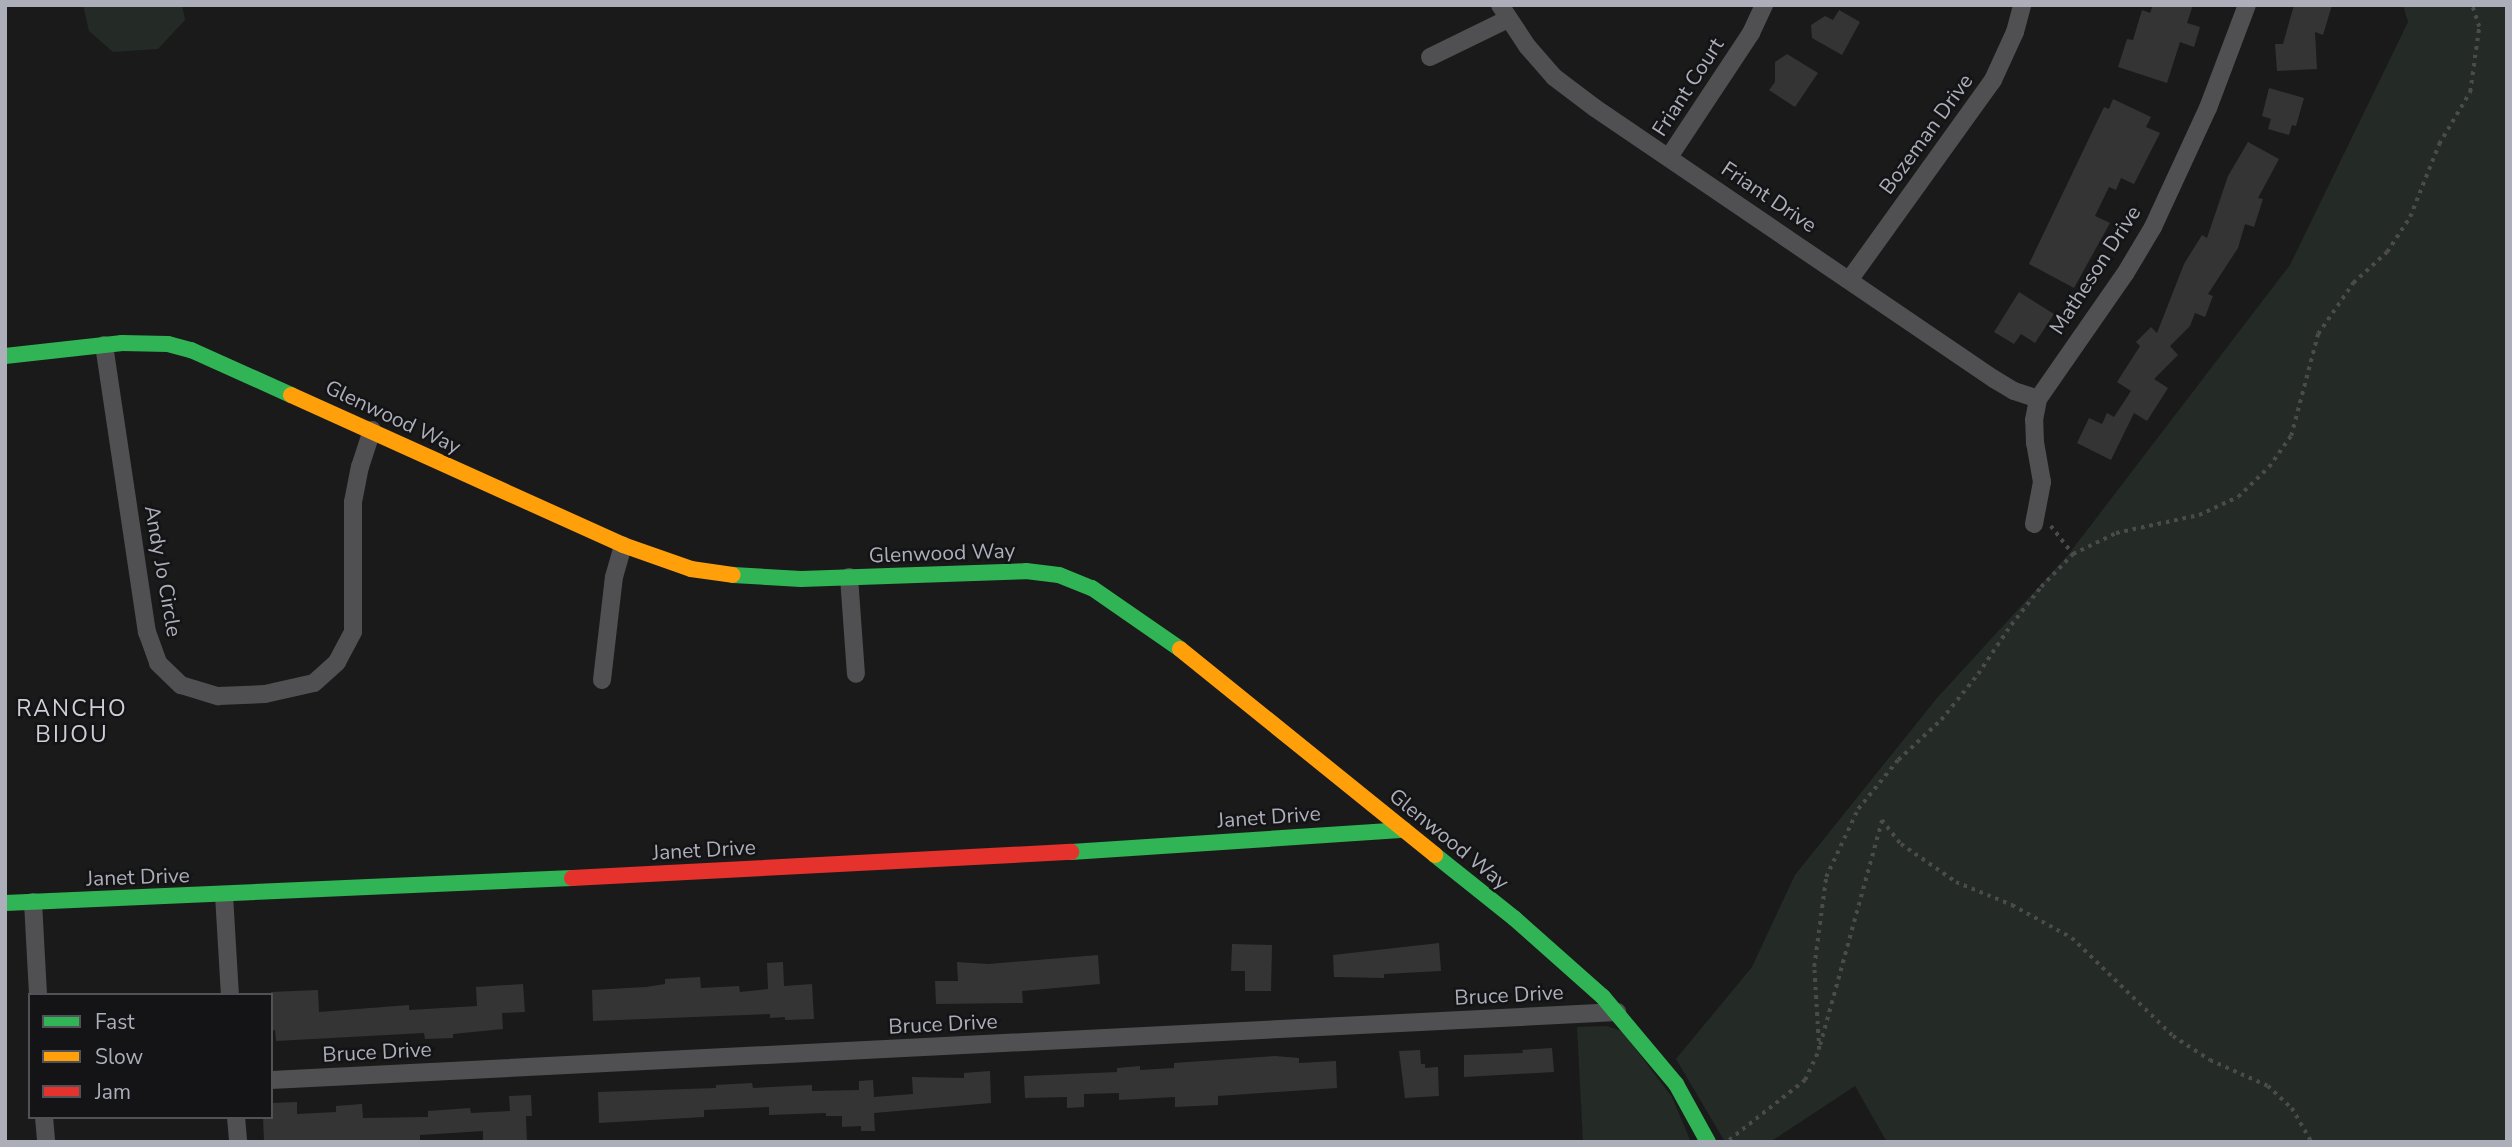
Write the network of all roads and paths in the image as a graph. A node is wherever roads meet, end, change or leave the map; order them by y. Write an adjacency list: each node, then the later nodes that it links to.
1 (1764, 5): 7 (street, Friant Court)
2 (2022, 5): 8 (street, Bozeman Drive)
3 (2246, 5): 11 (street, Matheson Drive)
4 (2472, 5): 15 (path)
5 (1504, 12): 6 (street); 7 (street, Friant Drive)
6 (1430, 57)
7 (1669, 157): 8 (street, Friant Drive)
8 (1850, 279): 11 (street, Friant Drive)
9 (104, 345): 10 (street, Glenwood Way); 12 (street, Glenwood Way); 12 (street, Andy Jo Circle)
10 (5, 356)
11 (2038, 398): 13 (street, Matheson Drive)
12 (372, 430): 14 (street, Glenwood Way)
13 (2035, 518): 15 (path)
14 (623, 545): 16 (street, Glenwood Way); 18 (street)
15 (2073, 554): 26 (path)
16 (849, 577): 17 (street); 19 (street, Glenwood Way)
17 (856, 674)
18 (602, 680)
19 (1404, 830): 20 (street, Janet Drive); 25 (street, Glenwood Way)
20 (224, 895): 21 (street, Janet Drive); 24 (street)
21 (33, 902): 22 (street, Janet Drive); 23 (street)
22 (5, 903)
23 (38, 993)
24 (230, 993)
25 (1617, 1012): 27 (street, Bruce Drive); 32 (street, Glenwood Way)
26 (1819, 1050): 33 (path); 34 (path)
27 (273, 1080)
28 (44, 1119): 30 (street)
29 (236, 1119): 31 (street)
30 (46, 1142)
31 (238, 1142)
32 (1708, 1142)
33 (1727, 1142)
34 (2312, 1142)

